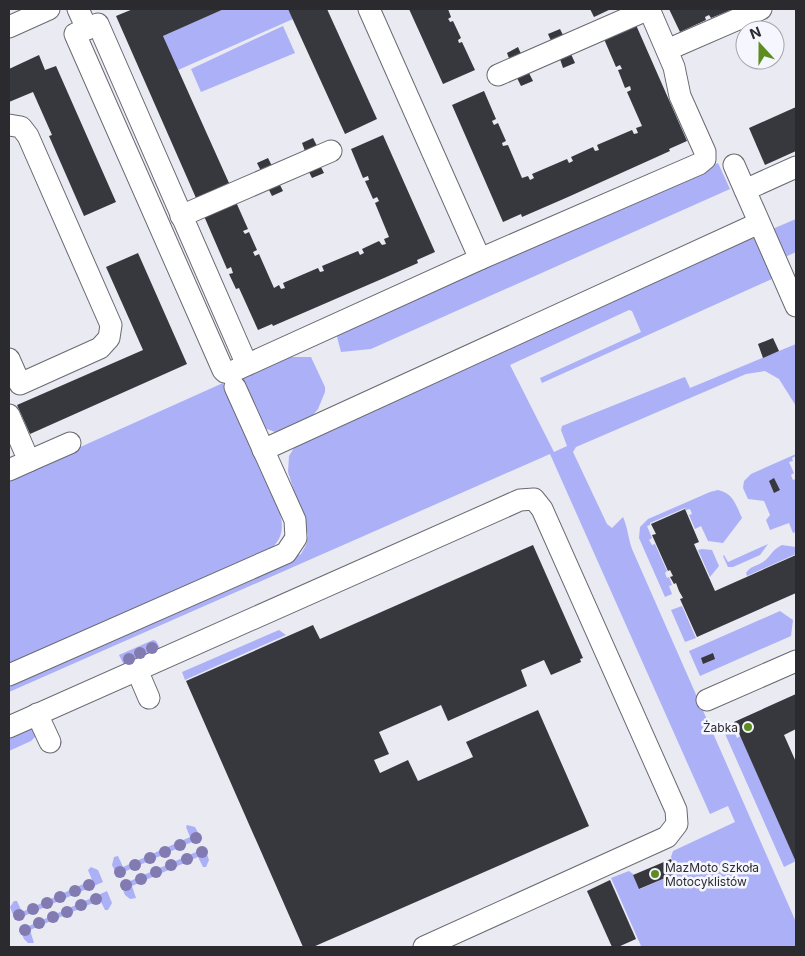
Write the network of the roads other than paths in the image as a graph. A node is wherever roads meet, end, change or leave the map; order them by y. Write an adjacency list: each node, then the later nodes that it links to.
1 (49, 9): 6 (street)
2 (78, 9): 7 (street)
3 (368, 9): 17 (street)
4 (649, 9): 8 (street); 9 (street)
5 (761, 9): 8 (street)
6 (9, 27)
7 (87, 29): 15 (street); 20 (street)
8 (667, 50): 17 (street)
9 (498, 75)
10 (9, 125): 21 (street)
11 (331, 151): 15 (street)
12 (734, 165): 14 (street)
13 (796, 167): 14 (street)
14 (745, 190): 16 (street)
15 (181, 216): 20 (street)
16 (759, 223): 18 (street); 25 (street)
17 (480, 259): 20 (street)
18 (796, 306)
19 (9, 359): 21 (street)
20 (247, 365)
21 (14, 386)
22 (235, 387): 25 (street)
23 (9, 415): 26 (street)
24 (70, 443): 26 (street)
25 (264, 450): 30 (street)
26 (29, 461): 27 (street)
27 (9, 470)
28 (796, 661): 32 (street)
29 (136, 670): 31 (street); 33 (street); 36 (street)
30 (9, 675)
31 (149, 698)
32 (707, 700)
33 (38, 714): 34 (street); 35 (street)
34 (9, 727)
35 (50, 742)
36 (424, 947)

